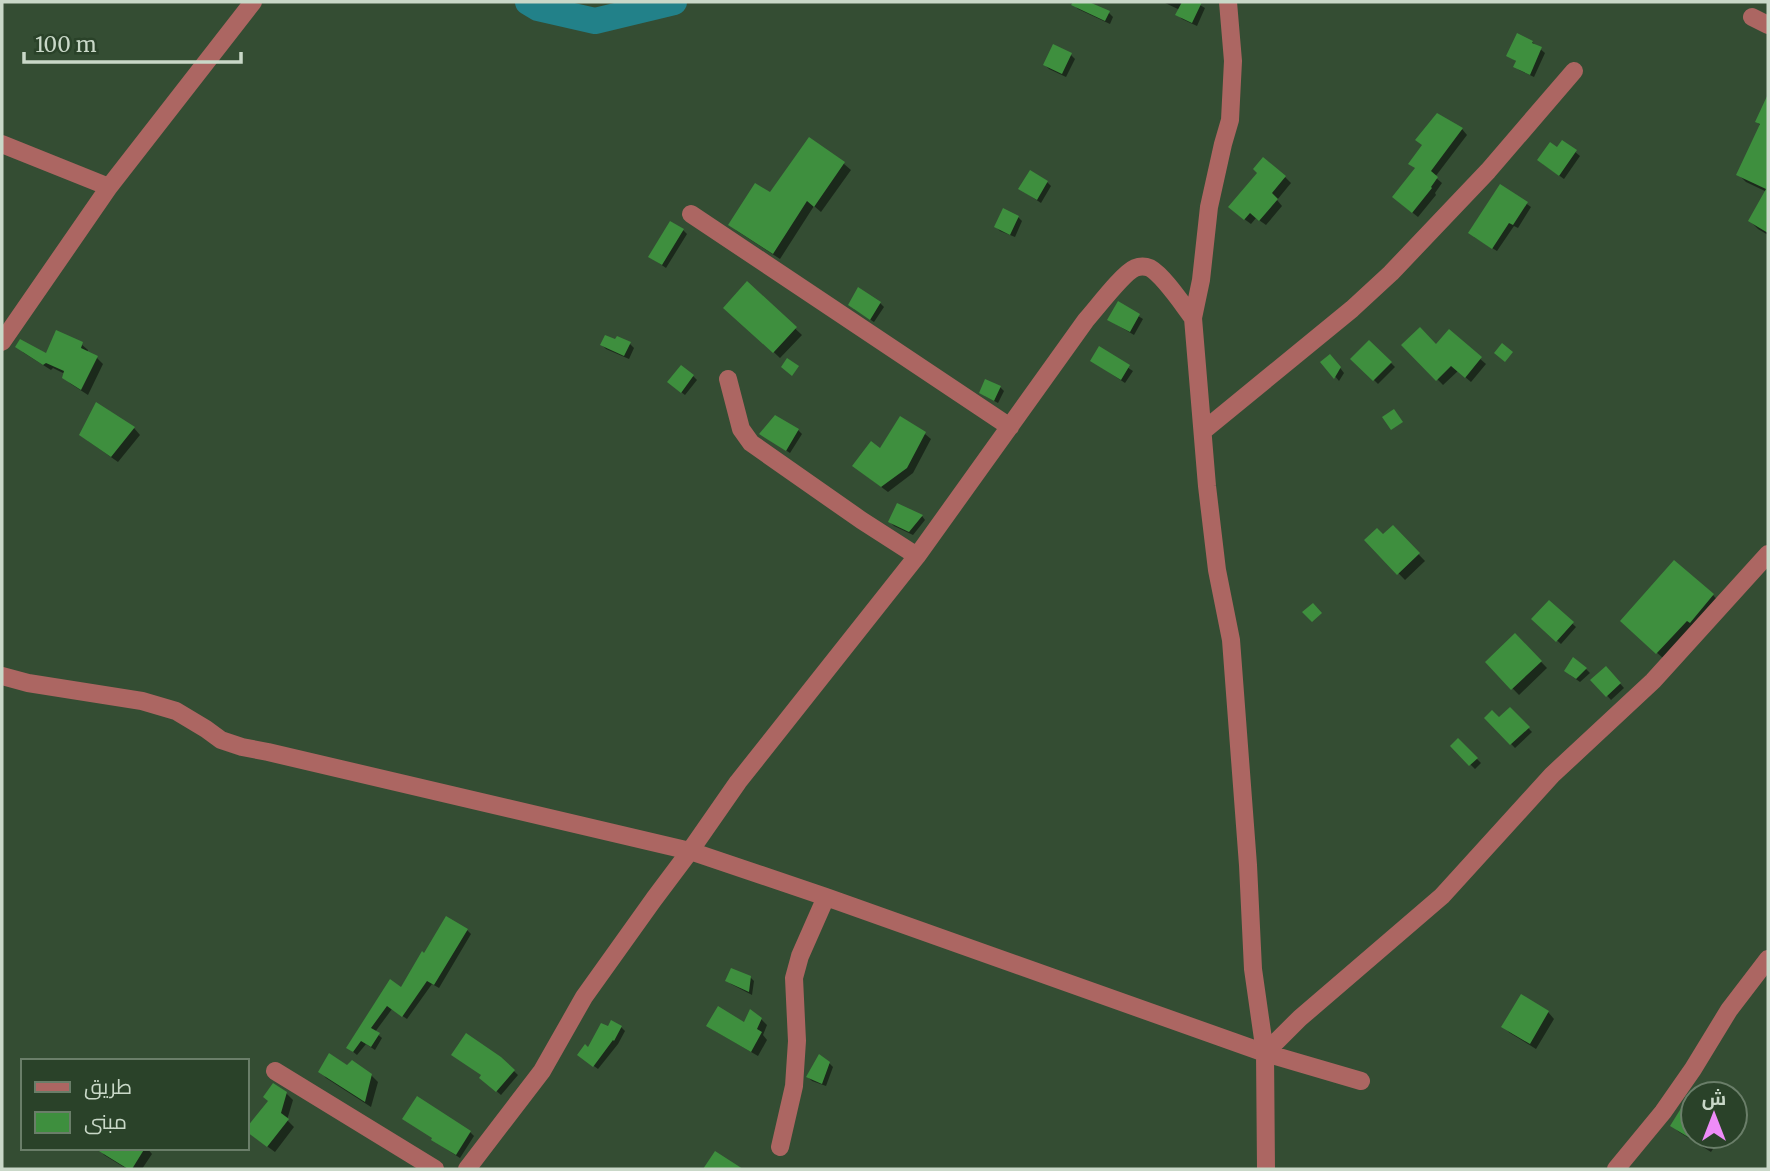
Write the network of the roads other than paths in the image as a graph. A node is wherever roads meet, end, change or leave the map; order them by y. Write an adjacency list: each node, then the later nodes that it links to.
1 (253, 2): 5 (street)
2 (1228, 2): 7 (street)
3 (1574, 71): 11 (street)
4 (2, 144): 5 (street)
5 (109, 187): 8 (street)
6 (691, 214): 10 (street)
7 (1193, 318): 10 (street); 11 (street)
8 (2, 342)
9 (728, 379): 13 (street)
10 (1010, 427): 13 (street)
11 (1203, 431): 18 (street)
12 (1768, 554): 18 (street)
13 (917, 556): 15 (street)
14 (2, 676): 15 (street)
15 (690, 852): 16 (street); 23 (street)
16 (826, 897): 18 (street); 21 (street)
17 (1768, 959): 25 (street)
18 (1265, 1053): 20 (street); 24 (street)
19 (275, 1070): 22 (street)
20 (1361, 1082)
21 (780, 1147)
22 (435, 1169)
23 (467, 1169)
24 (1266, 1169)
25 (1616, 1169)

